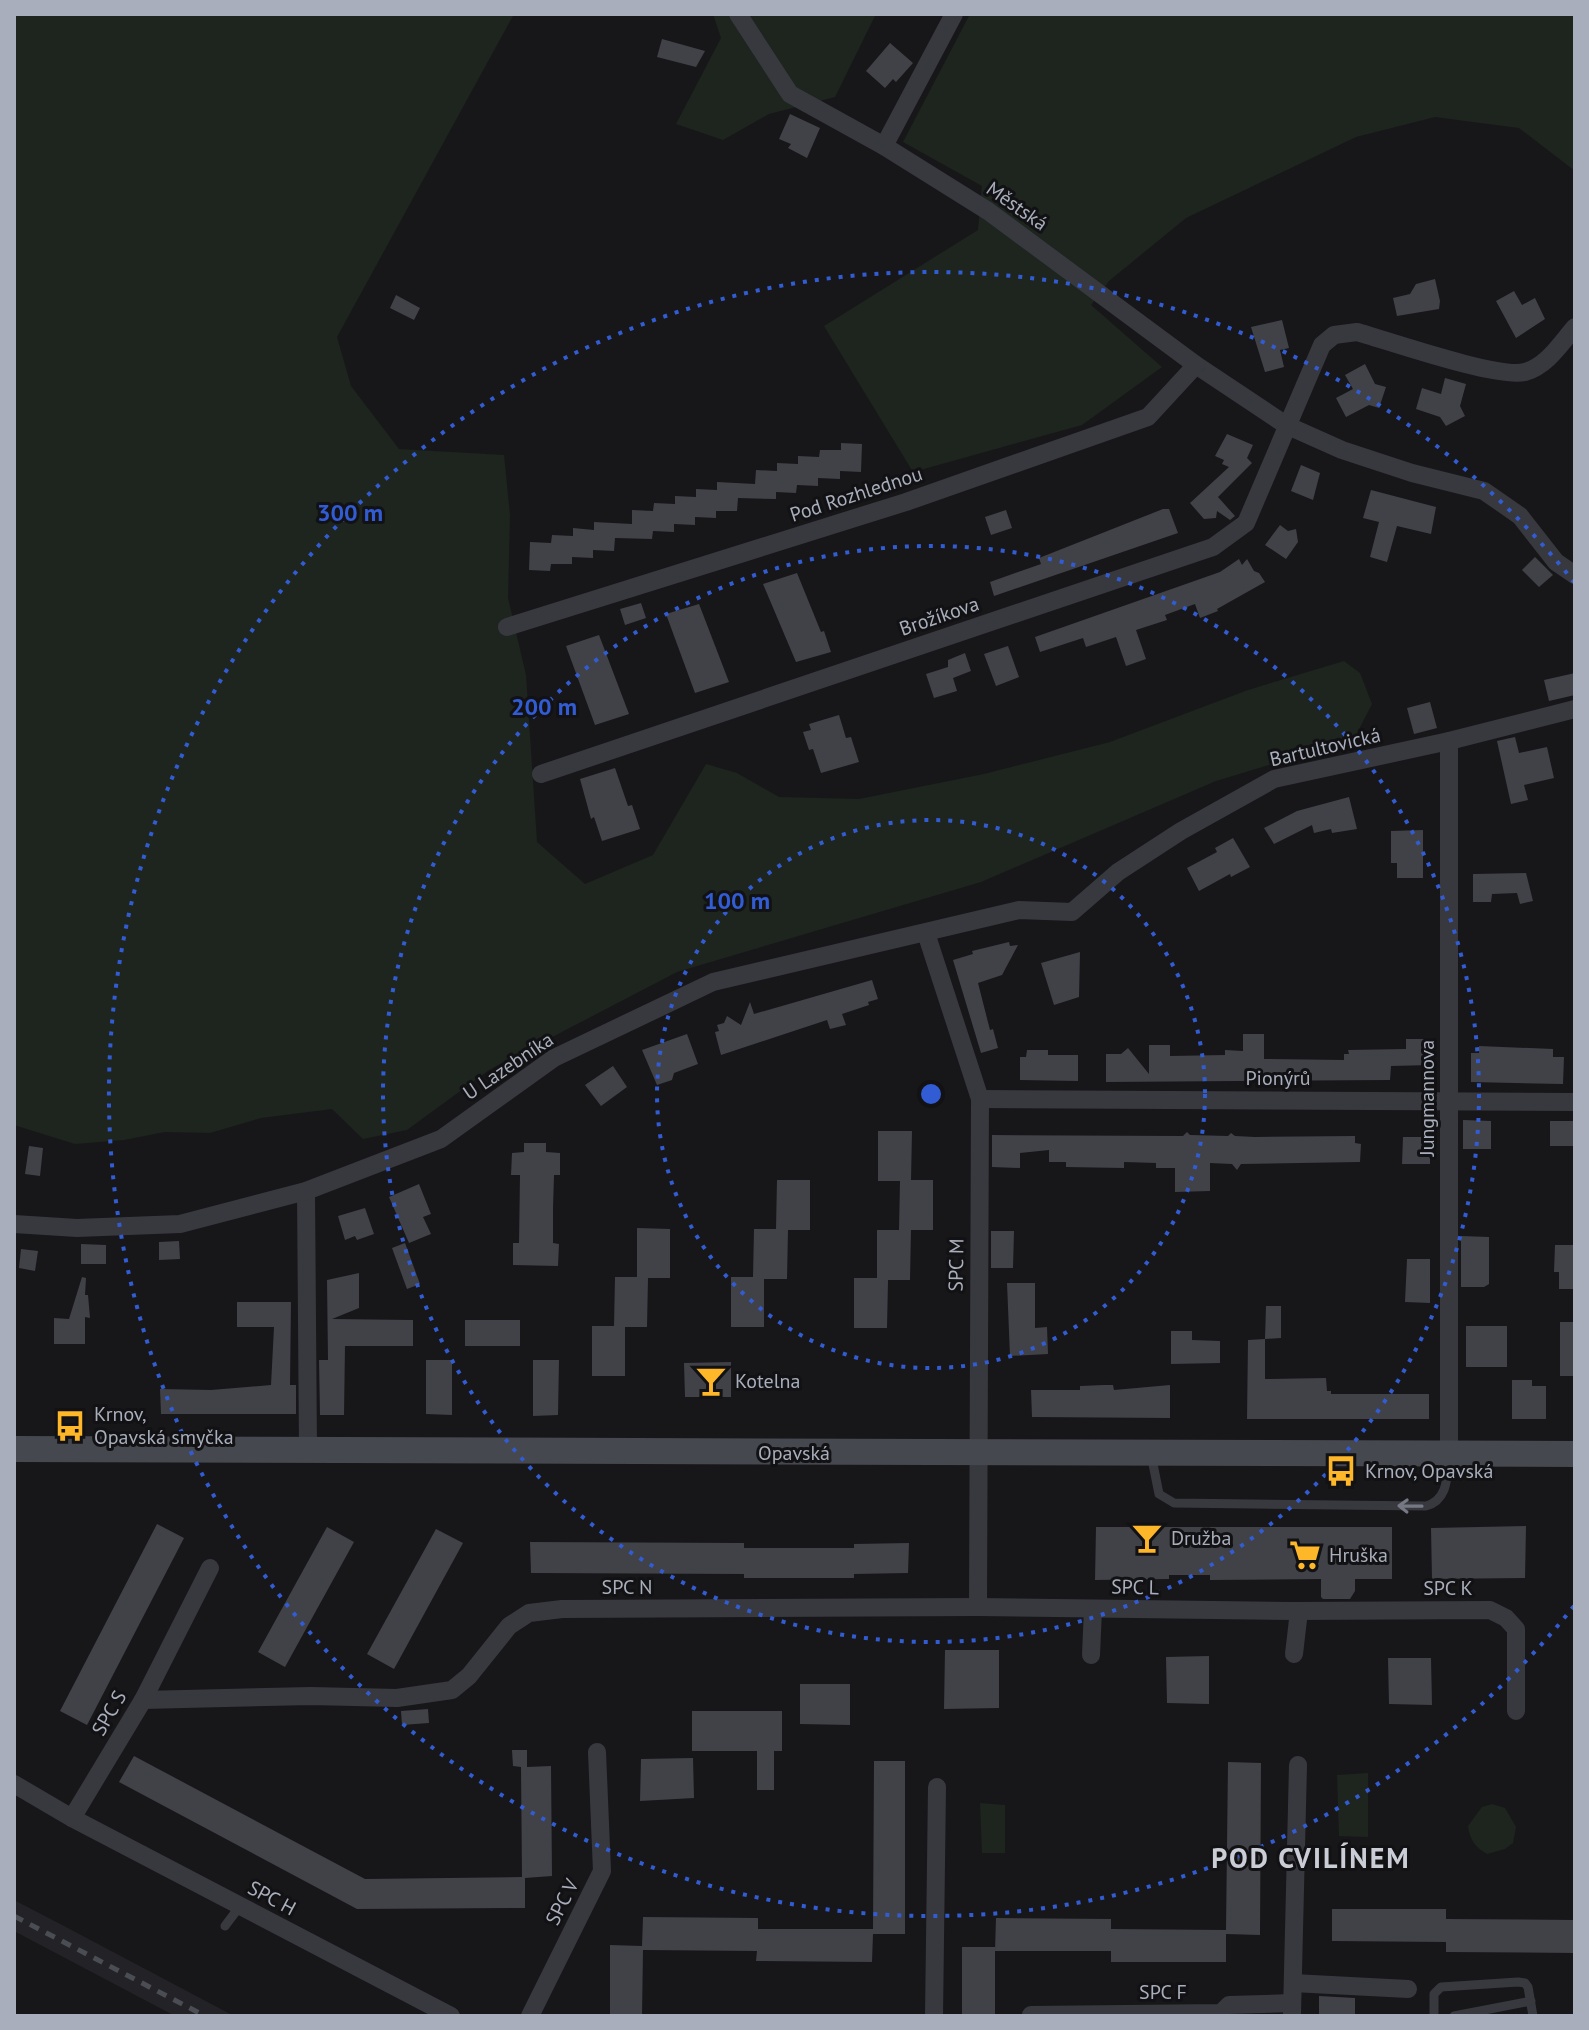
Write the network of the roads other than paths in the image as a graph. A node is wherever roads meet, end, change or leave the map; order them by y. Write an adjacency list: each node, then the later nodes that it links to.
1 (738, 14): 3 (street, Městská)
2 (954, 14): 3 (street)
3 (884, 146): 5 (street, Městská)
4 (1575, 327): 6 (street)
5 (1196, 365): 6 (street, Městská); 8 (street, Pod Rozhlednou)
6 (1286, 425): 7 (street, Městská); 11 (street, Brožíkova)
7 (1575, 575)
8 (507, 627)
9 (1575, 709): 10 (street, Bartultovická)
10 (1449, 741): 12 (street, Bartultovická); 15 (street, Jungmannova)
11 (541, 774)
12 (1072, 912): 13 (street, U Lazebníka)
13 (926, 933): 14 (street, SPC M); 17 (street, U Lazebníka)
14 (980, 1099): 15 (street, Pionýrů); 21 (street, SPC M)
15 (1448, 1101): 16 (street, Pionýrů); 24 (street, Jungmannova)
16 (1575, 1102)
17 (306, 1191): 18 (street, U Lazebníka); 20 (street)
18 (14, 1224)
19 (14, 1449): 20 (main road, Opavská)
20 (308, 1449): 21 (main road, Opavská)
21 (977, 1453): 22 (main road, Opavská); 26 (street, SPC M)
22 (1151, 1453): 24 (main road, Opavská); 24 (lane, one-way to 22)
23 (1575, 1454): 24 (main road, Opavská)
24 (1449, 1455)
25 (210, 1568): 31 (street, SPC S)
26 (978, 1607): 27 (street, SPC L); 31 (street, SPC N)
27 (1093, 1609): 28 (street, SPC L); 30 (street)
28 (1295, 1611): 29 (street); 32 (street, SPC K)
29 (1294, 1654)
30 (1091, 1655)
31 (143, 1700): 37 (street, SPC S)
32 (1516, 1711)
33 (597, 1752): 47 (street, SPC V)
34 (1298, 1765): 40 (street, SPC F)
35 (14, 1784): 37 (street)
36 (937, 1787): 43 (street)
37 (72, 1818): 38 (street, SPC H)
38 (240, 1906): 39 (lane); 46 (street, SPC H)
39 (225, 1926)
40 (1293, 1983): 41 (street); 44 (street, SPC F)
41 (1408, 1989)
42 (1531, 2001): 48 (lane); 49 (lane); 50 (lane)
43 (934, 2006)
44 (1292, 2010): 45 (street, SPC F)
45 (1031, 2015)
46 (451, 2016)
47 (530, 2016)
48 (1434, 2016)
49 (1454, 2016)
50 (1533, 2016)

